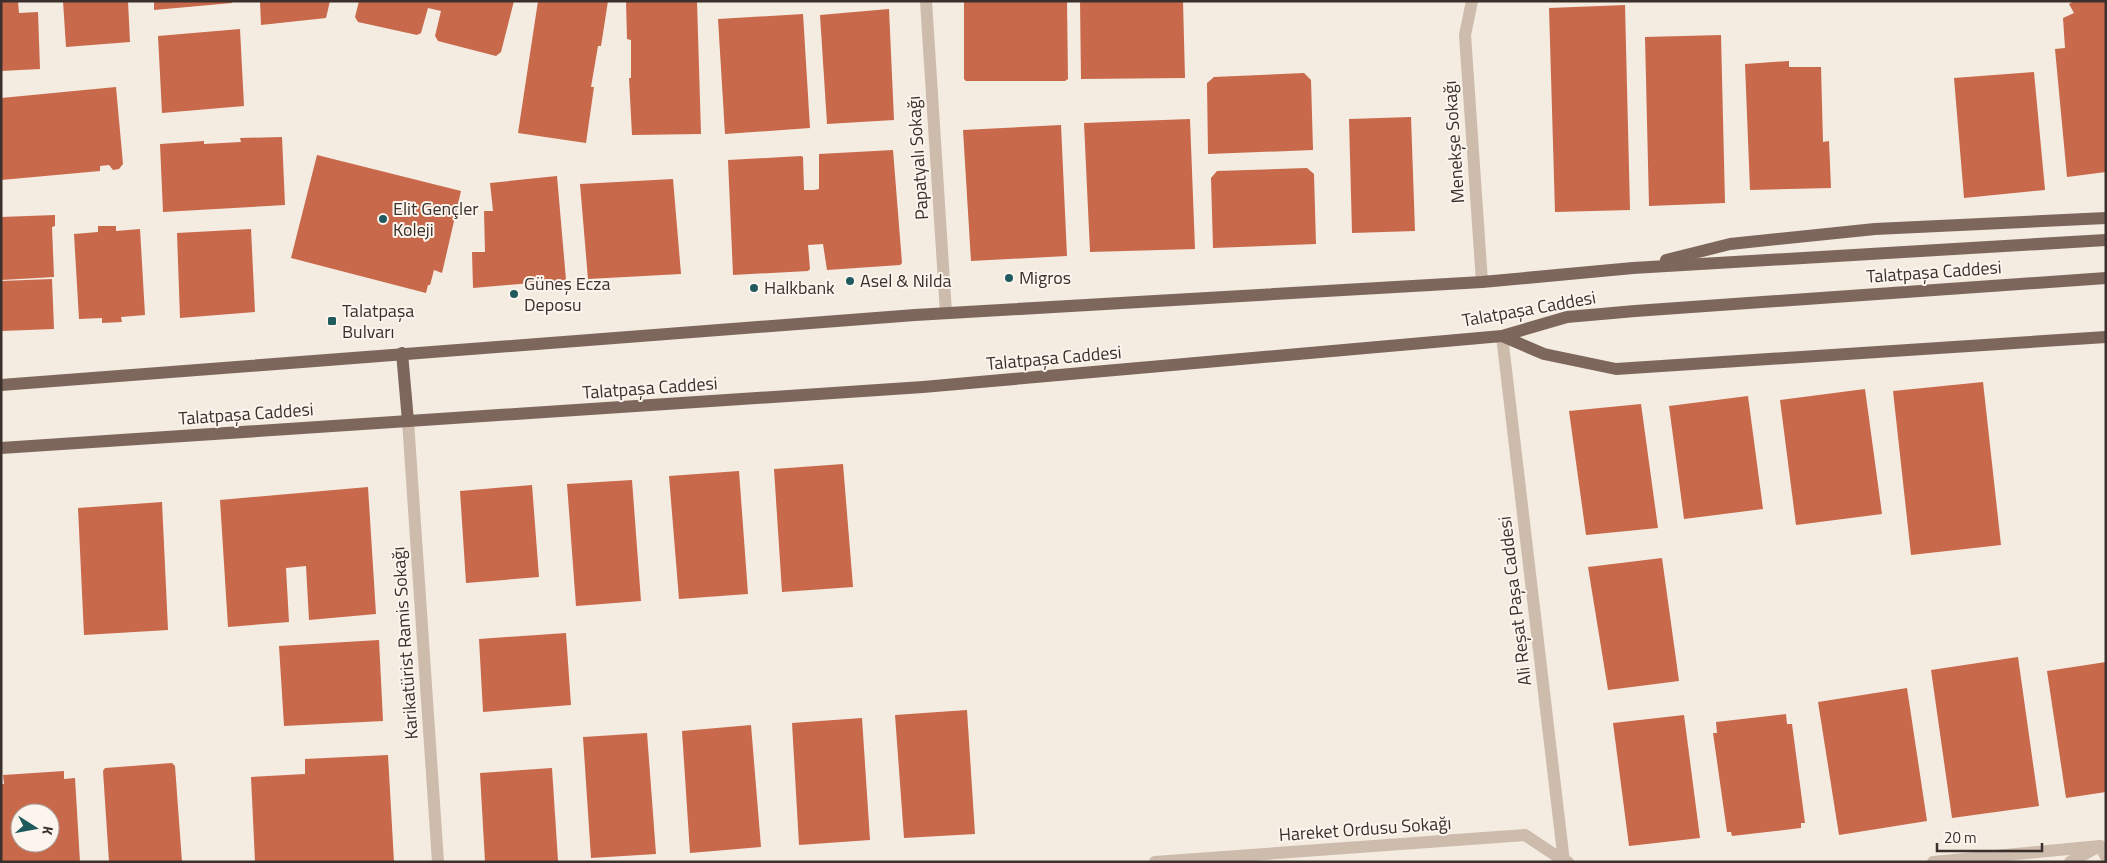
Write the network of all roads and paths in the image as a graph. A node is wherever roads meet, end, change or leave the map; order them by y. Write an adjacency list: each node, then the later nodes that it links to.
1 (926, 1): 8 (street, Papatyalı Sokağı)
2 (1472, 1): 7 (street, Menekşe Sokağı)
3 (2106, 218): 5 (main road)
4 (2106, 240): 5 (main road, Talatpaşa Caddesi)
5 (1633, 268): 7 (main road, Talatpaşa Caddesi)
6 (2106, 278): 9 (main road, Talatpaşa Caddesi)
7 (1482, 282): 8 (main road, Talatpaşa Caddesi)
8 (946, 313): 11 (main road, Talatpaşa Caddesi)
9 (1502, 336): 10 (main road); 13 (main road, Talatpaşa Caddesi); 18 (street, Ali Reşat Paşa Caddesi)
10 (2106, 337)
11 (402, 353): 12 (main road, Talatpaşa Caddesi); 13 (main road)
12 (1, 385)
13 (408, 421): 14 (main road, Talatpaşa Caddesi); 16 (street, Karikatürist Ramis Sokağı)
14 (1, 448)
15 (2104, 849): 20 (street); 21 (street)
16 (438, 862)
17 (1155, 862): 18 (street, Hareket Ordusu Sokağı)
18 (1564, 862): 19 (street)
19 (1570, 862)
20 (1933, 862)
21 (2070, 862)

